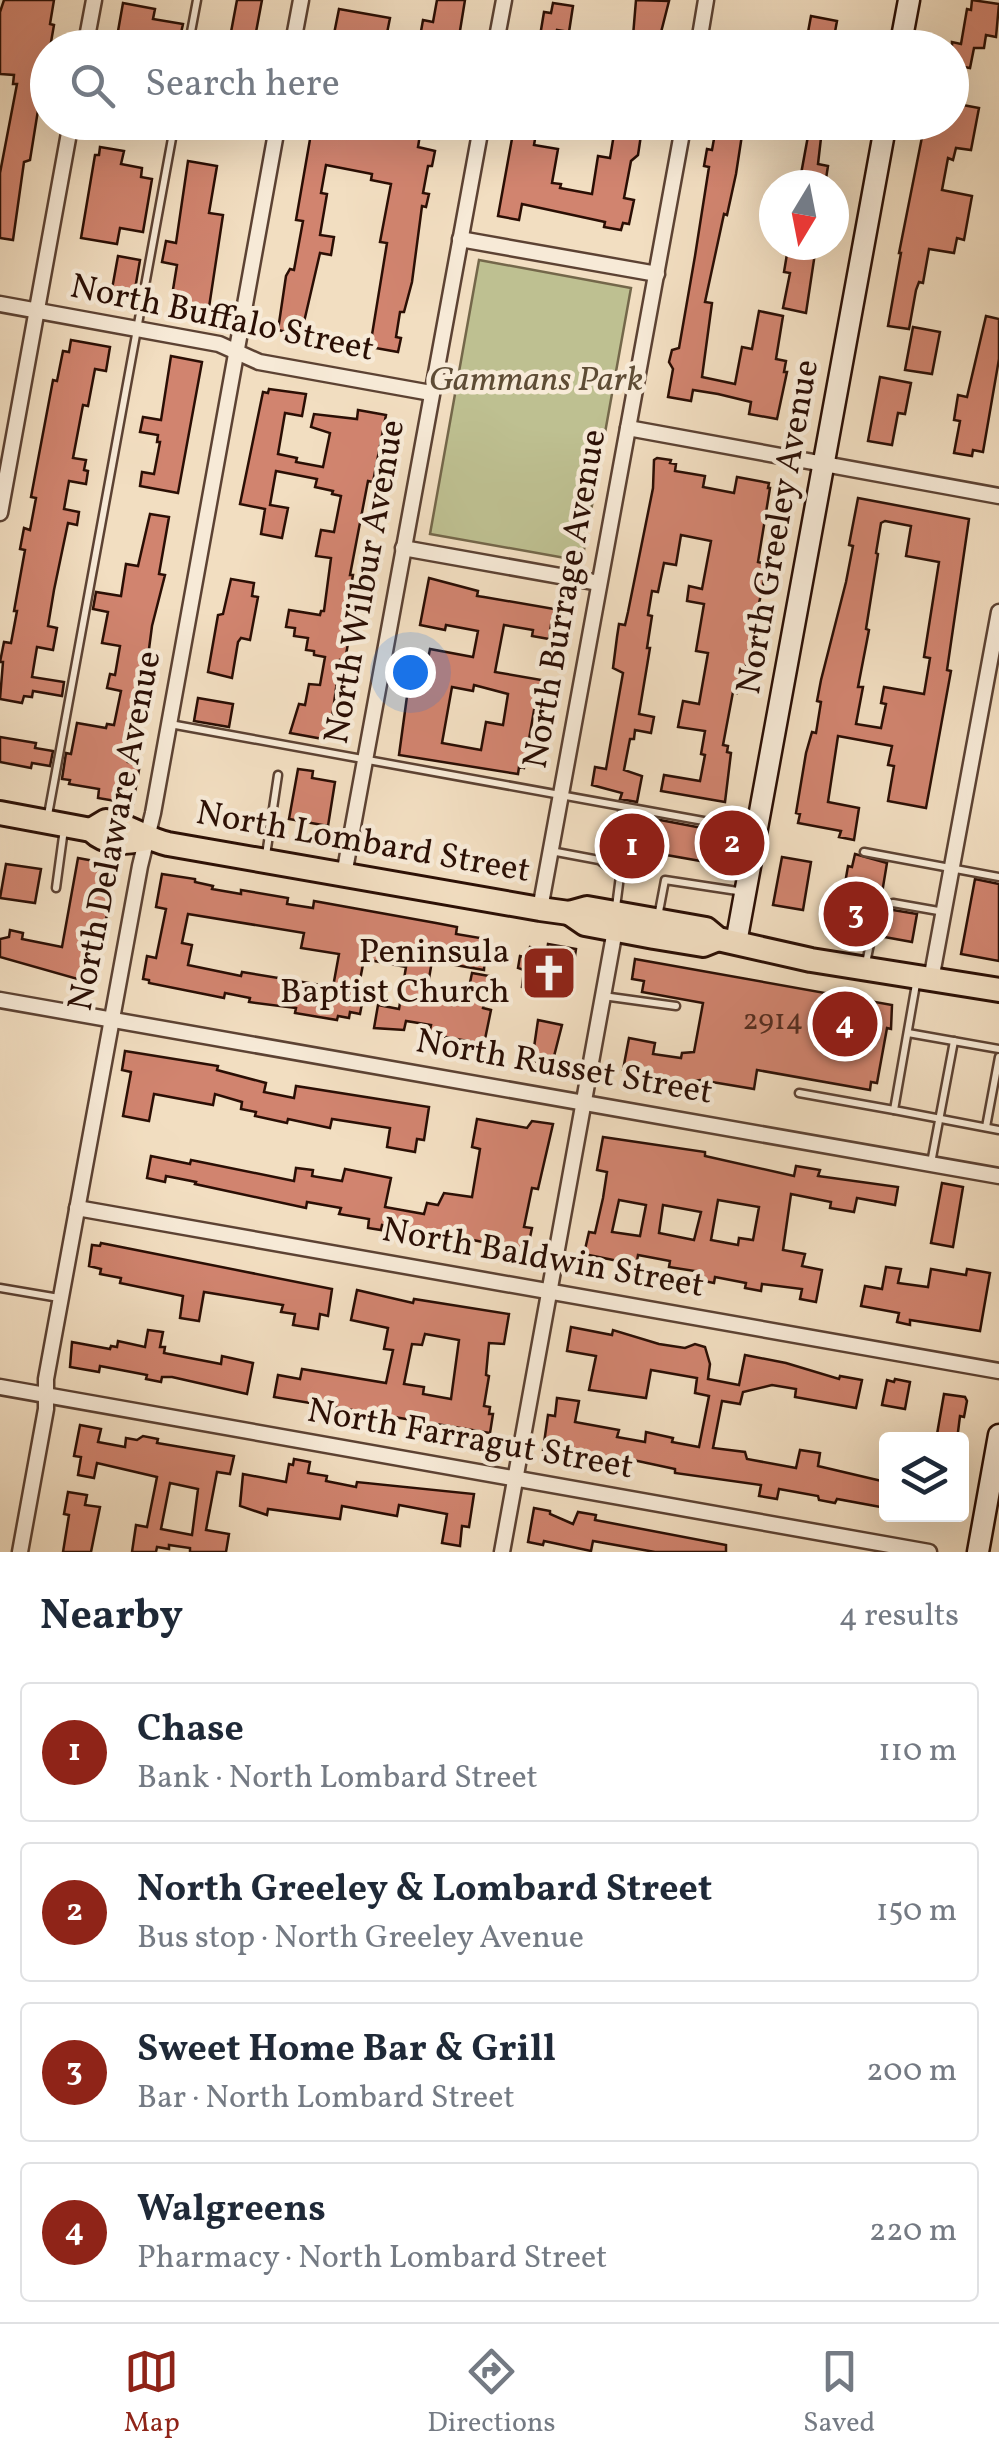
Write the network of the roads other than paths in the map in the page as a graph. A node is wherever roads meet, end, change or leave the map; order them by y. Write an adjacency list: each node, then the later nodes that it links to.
1 (94, 0): 7 (street)
2 (197, 0): 8 (lane)
3 (301, 0): 9 (street)
4 (504, 0): 10 (street)
5 (706, 0): 11 (street)
6 (908, 0): 12 (street)
7 (88, 30)
8 (191, 30)
9 (295, 30)
10 (498, 30)
11 (701, 30)
12 (903, 30)
13 (69, 140): 22 (street)
14 (172, 140): 23 (lane)
15 (275, 140): 24 (street, North Delaware Avenue)
16 (479, 140): 19 (street, North Wilbur Avenue)
17 (681, 140): 20 (street, North Burrage Avenue)
18 (883, 140): 27 (street, North Greeley Avenue)
19 (460, 239): 20 (street); 25 (street, North Wilbur Avenue)
20 (657, 274): 26 (street, North Burrage Avenue)
21 (0, 304): 22 (street, North Buffalo Street)
22 (37, 310): 23 (street, North Buffalo Street); 29 (street)
23 (137, 329): 24 (street, North Buffalo Street); 38 (lane)
24 (235, 352): 25 (street, North Buffalo Street); 33 (street, North Delaware Avenue)
25 (431, 393): 30 (street, North Wilbur Avenue)
26 (628, 428): 27 (street); 31 (street, North Burrage Avenue)
27 (824, 463): 28 (street); 39 (street, North Greeley Avenue)
28 (999, 496)
29 (0, 513)
30 (403, 548): 31 (street); 34 (street, North Wilbur Avenue)
31 (599, 583): 36 (street, North Burrage Avenue)
32 (999, 612): 44 (street)
33 (168, 724): 34 (lane); 40 (street, North Delaware Avenue)
34 (364, 760): 36 (lane); 45 (street, North Wilbur Avenue)
35 (278, 775): 43 (lane)
36 (561, 796): 39 (lane); 41 (street, North Burrage Avenue)
37 (0, 813): 38 (main road, North Lombard Street)
38 (56, 824): 40 (main road, North Lombard Street); 47 (lane)
39 (756, 830): 48 (street, North Greeley Avenue)
40 (146, 839): 43 (main road, North Lombard Street); 60 (street, North Delaware Avenue)
41 (551, 850): 49 (street, North Burrage Avenue); 52 (lane)
42 (864, 852): 44 (lane)
43 (264, 861): 45 (main road, North Lombard Street)
44 (952, 868): 46 (lane); 50 (street)
45 (344, 876): 49 (main road, North Lombard Street)
46 (999, 877)
47 (56, 888)
48 (745, 893): 51 (lane); 53 (street, North Greeley Avenue)
49 (540, 909): 52 (main road, North Lombard Street)
50 (944, 912): 54 (lane); 55 (street)
51 (658, 920): 52 (main road, North Lombard Street); 53 (main road, North Lombard Street)
52 (615, 921): 53 (main road, North Lombard Street); 57 (street)
53 (727, 941): 54 (main road, North Lombard Street)
54 (865, 970): 55 (main road, North Lombard Street)
55 (924, 979): 56 (main road, North Lombard Street); 61 (lane)
56 (999, 990)
57 (603, 996): 59 (lane); 66 (street)
58 (0, 1000): 60 (street, North Russet Street)
59 (676, 1006)
60 (111, 1019): 66 (street, North Russet Street); 73 (street, North Delaware Avenue)
61 (908, 1033): 62 (lane); 67 (lane)
62 (954, 1041): 63 (lane); 68 (lane)
63 (999, 1049)
64 (999, 1057): 69 (lane)
65 (799, 1093): 67 (lane)
66 (584, 1101): 71 (street, North Russet Street); 75 (street)
67 (894, 1110): 68 (lane)
68 (940, 1118): 69 (lane); 71 (lane)
69 (986, 1127): 70 (lane)
70 (999, 1130)
71 (931, 1164): 72 (street, North Russet Street)
72 (999, 1176)
73 (76, 1208): 75 (street, North Baldwin Street); 76 (street, North Delaware Avenue)
74 (0, 1288): 76 (lane)
75 (549, 1291): 77 (street, North Baldwin Street); 81 (street)
76 (60, 1298): 79 (street, North Delaware Avenue)
77 (999, 1371)
78 (0, 1387): 79 (street, North Farragut Street)
79 (46, 1395): 81 (street, North Farragut Street); 82 (street, North Delaware Avenue)
80 (999, 1435): 85 (street)
81 (515, 1478): 83 (street); 84 (street, North Farragut Street)
82 (20, 1552)
83 (502, 1552)
84 (929, 1552)
85 (978, 1552)

